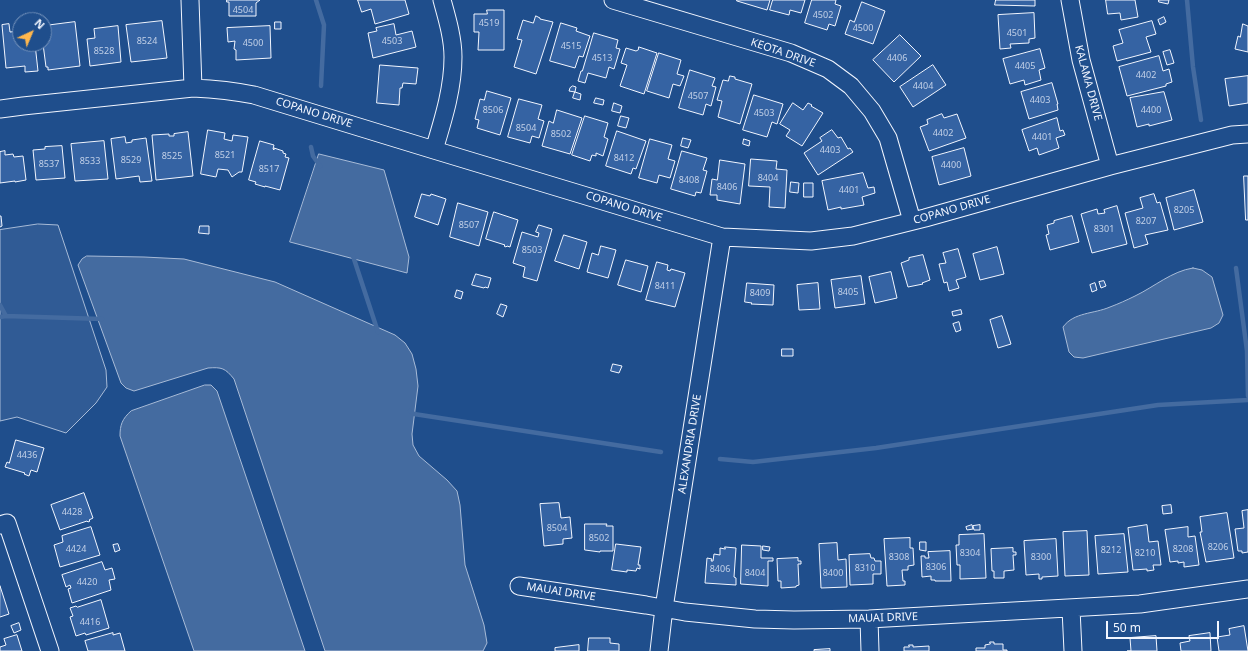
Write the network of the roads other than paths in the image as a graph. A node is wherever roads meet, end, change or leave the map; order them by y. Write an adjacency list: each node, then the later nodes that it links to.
1 (190, 0): 5 (street)
2 (442, 0): 8 (street)
3 (613, 0): 10 (street, KEOTA DRIVE)
4 (1070, 0): 9 (street, KALAMA DRIVE)
5 (193, 88): 6 (street, COPANO DRIVE); 8 (street, COPANO DRIVE)
6 (0, 109)
7 (1248, 134): 9 (street, COPANO DRIVE)
8 (434, 150): 11 (street, COPANO DRIVE)
9 (1110, 166): 10 (street, COPANO DRIVE)
10 (912, 221): 11 (street, COPANO DRIVE)
11 (722, 237): 15 (street, ALEXANDRIA DRIVE)
12 (0, 525): 18 (street)
13 (519, 586): 15 (street, MAUAI DRIVE)
14 (1248, 589): 16 (street, MAUAI DRIVE)
15 (664, 608): 17 (street, MAUAI DRIVE); 19 (street, ALEXANDRIA DRIVE)
16 (1071, 609): 17 (street, MAUAI DRIVE); 21 (street)
17 (869, 619): 20 (street)
18 (50, 651)
19 (660, 651)
20 (870, 651)
21 (1073, 651)

